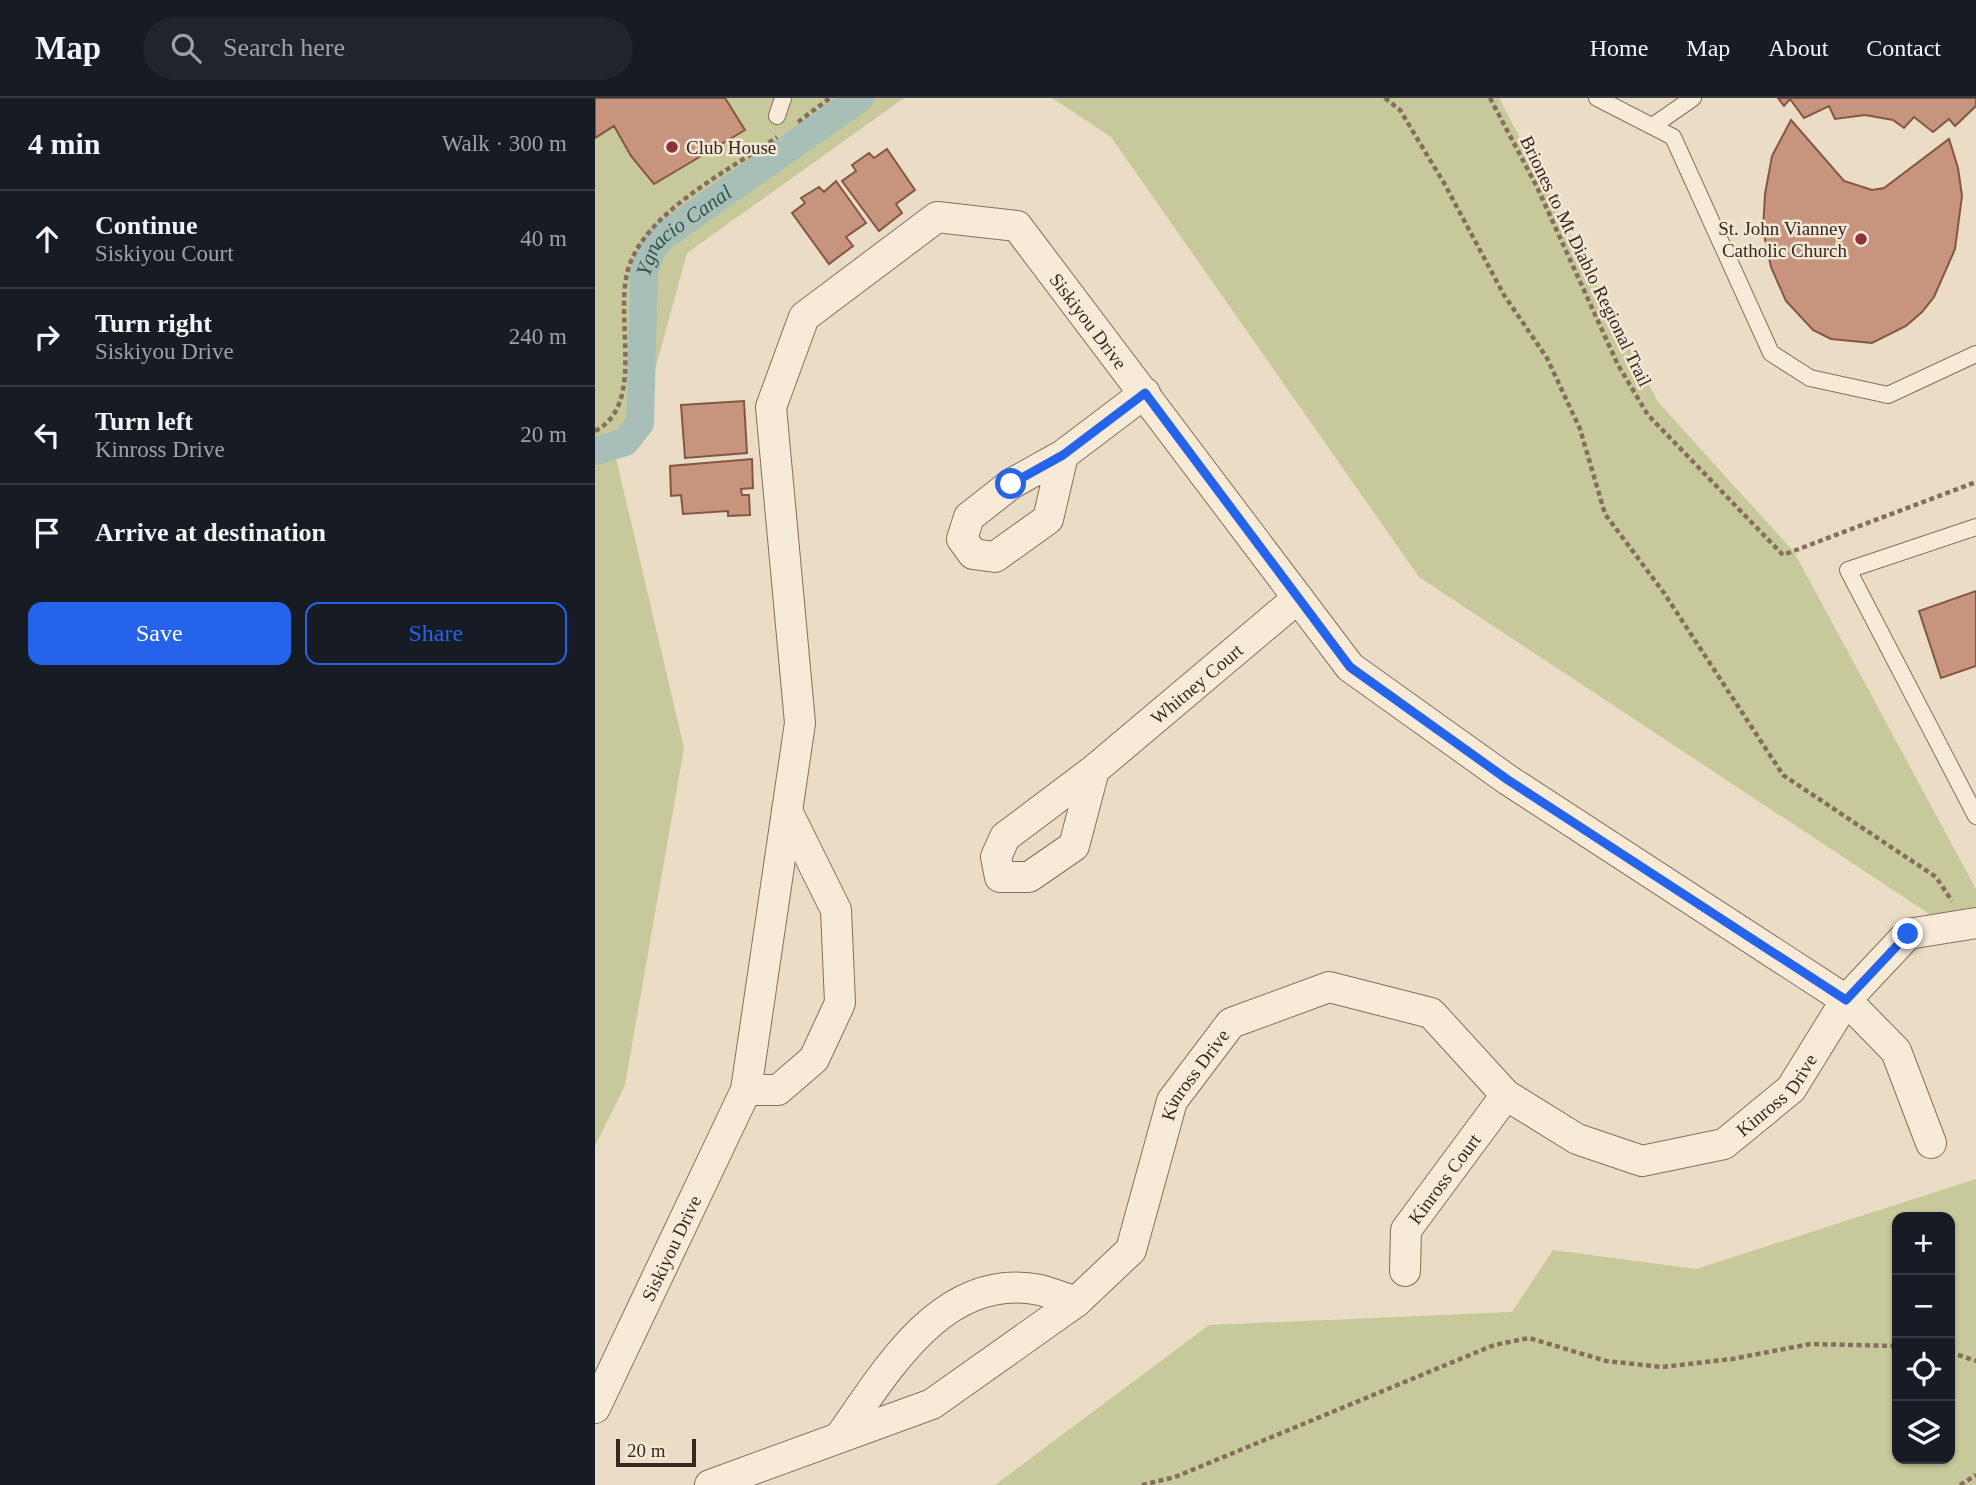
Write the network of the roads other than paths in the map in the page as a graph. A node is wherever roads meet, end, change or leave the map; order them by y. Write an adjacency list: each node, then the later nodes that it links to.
1 (783, 98): 4 (lane)
2 (1597, 98): 5 (lane)
3 (1693, 98): 5 (lane)
4 (777, 116)
5 (1654, 125): 6 (lane)
6 (1976, 354)
7 (1145, 393): 8 (street); 10 (street, Siskiyou Drive); 12 (street, Siskiyou Drive)
8 (1063, 455)
9 (1976, 527): 13 (lane)
10 (1298, 598): 11 (street, Whitney Court); 15 (street, Siskiyou Drive)
11 (1094, 770)
12 (787, 811): 16 (street, Siskiyou Drive); 16 (street)
13 (1976, 816)
14 (1972, 924): 15 (street, Kinross Drive)
15 (1846, 1000): 17 (street, Kinross Drive); 18 (street, Siskiyou Drive)
16 (746, 1090): 21 (street, Siskiyou Drive)
17 (1506, 1095): 19 (street, Kinross Court); 20 (street, Kinross Drive)
18 (1931, 1143)
19 (1405, 1271)
20 (1076, 1302): 22 (street, Kinross Drive); 22 (street)
21 (595, 1408)
22 (841, 1435): 23 (street, Kinross Drive)
23 (710, 1485)

